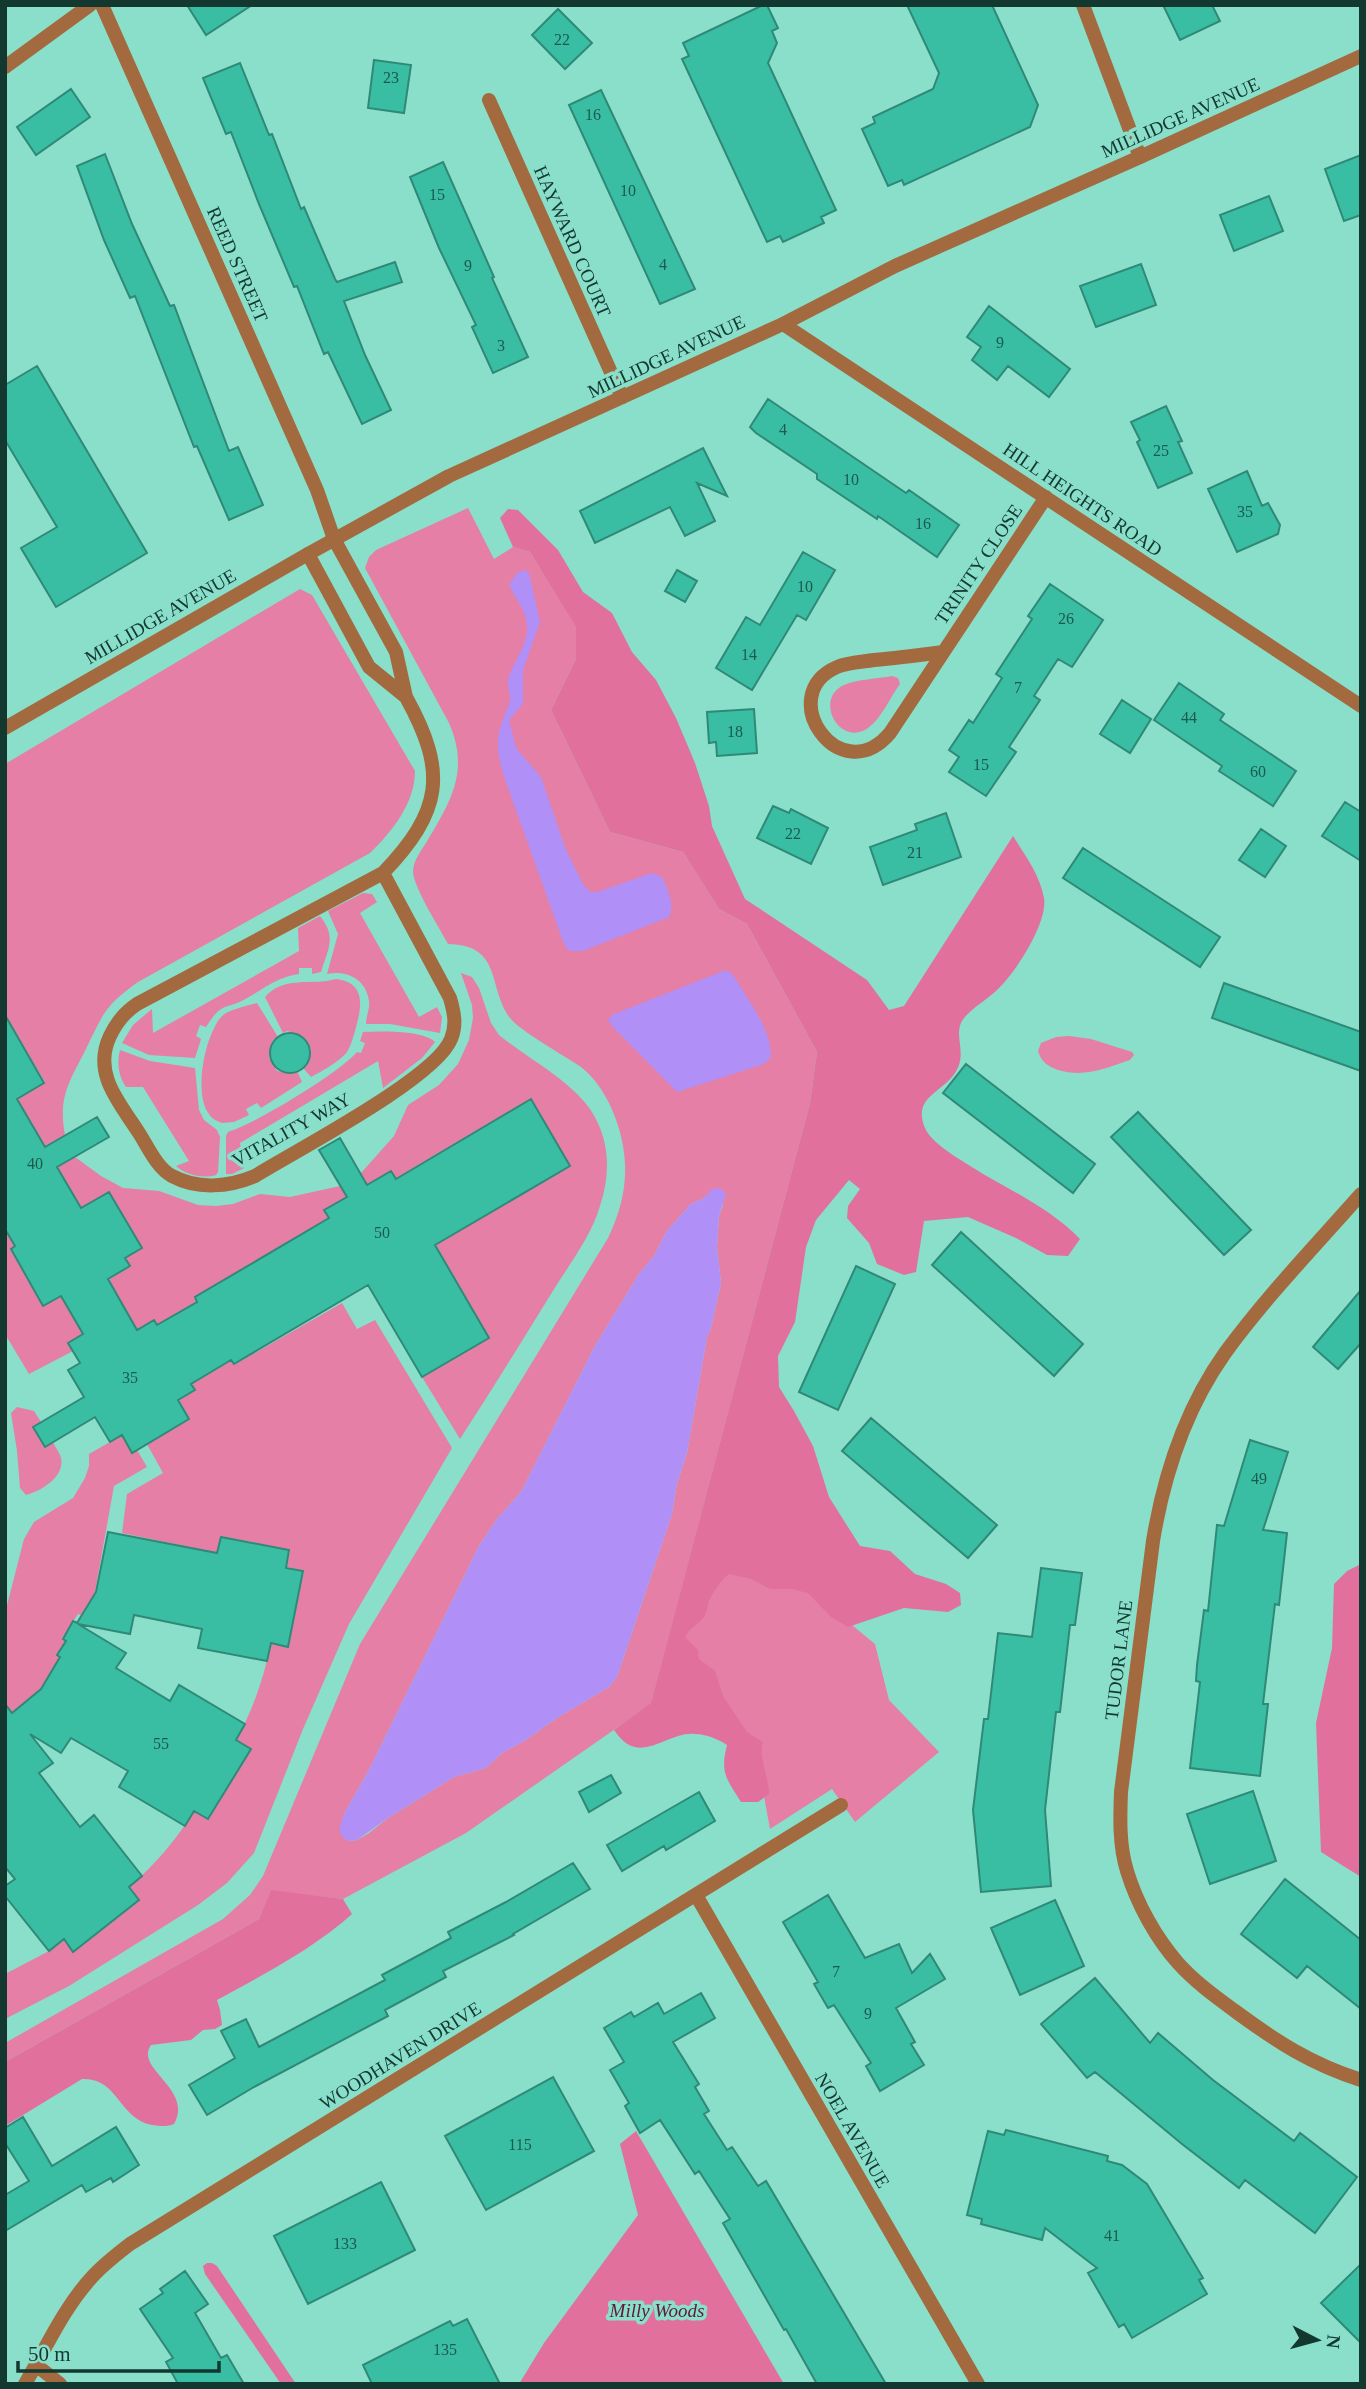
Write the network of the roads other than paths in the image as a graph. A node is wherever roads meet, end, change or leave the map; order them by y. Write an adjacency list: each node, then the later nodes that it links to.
1 (90, 5): 5 (street)
2 (102, 5): 11 (street, REED STREET)
3 (1083, 5): 7 (street)
4 (1361, 56): 7 (street, MILLIDGE AVENUE)
5 (5, 67)
6 (489, 100): 9 (street, HAYWARD COURT)
7 (1140, 158): 8 (street, MILLIDGE AVENUE)
8 (783, 324): 9 (street, MILLIDGE AVENUE); 10 (street, HILL HEIGHTS ROAD)
9 (622, 397): 11 (street, MILLIDGE AVENUE)
10 (1046, 497): 13 (street, TRINITY CLOSE); 15 (street, HILL HEIGHTS ROAD)
11 (334, 540): 12 (street, MILLIDGE AVENUE); 14 (street, VITALITY WAY)
12 (307, 554): 14 (street, VITALITY WAY); 16 (street, MILLIDGE AVENUE)
13 (943, 652): 13 (street, TRINITY CLOSE)
14 (406, 697): 17 (street, VITALITY WAY)
15 (1361, 706)
16 (5, 728)
17 (383, 873): 17 (street, VITALITY WAY)
18 (1361, 1194): 21 (street, TUDOR LANE)
19 (841, 1805): 20 (street, WOODHAVEN DRIVE)
20 (696, 1895): 22 (street, WOODHAVEN DRIVE); 25 (street, NOEL AVENUE)
21 (1361, 2080)
22 (36, 2365): 23 (street, WOODHAVEN DRIVE); 24 (street)
23 (26, 2384)
24 (60, 2384)
25 (978, 2384)

